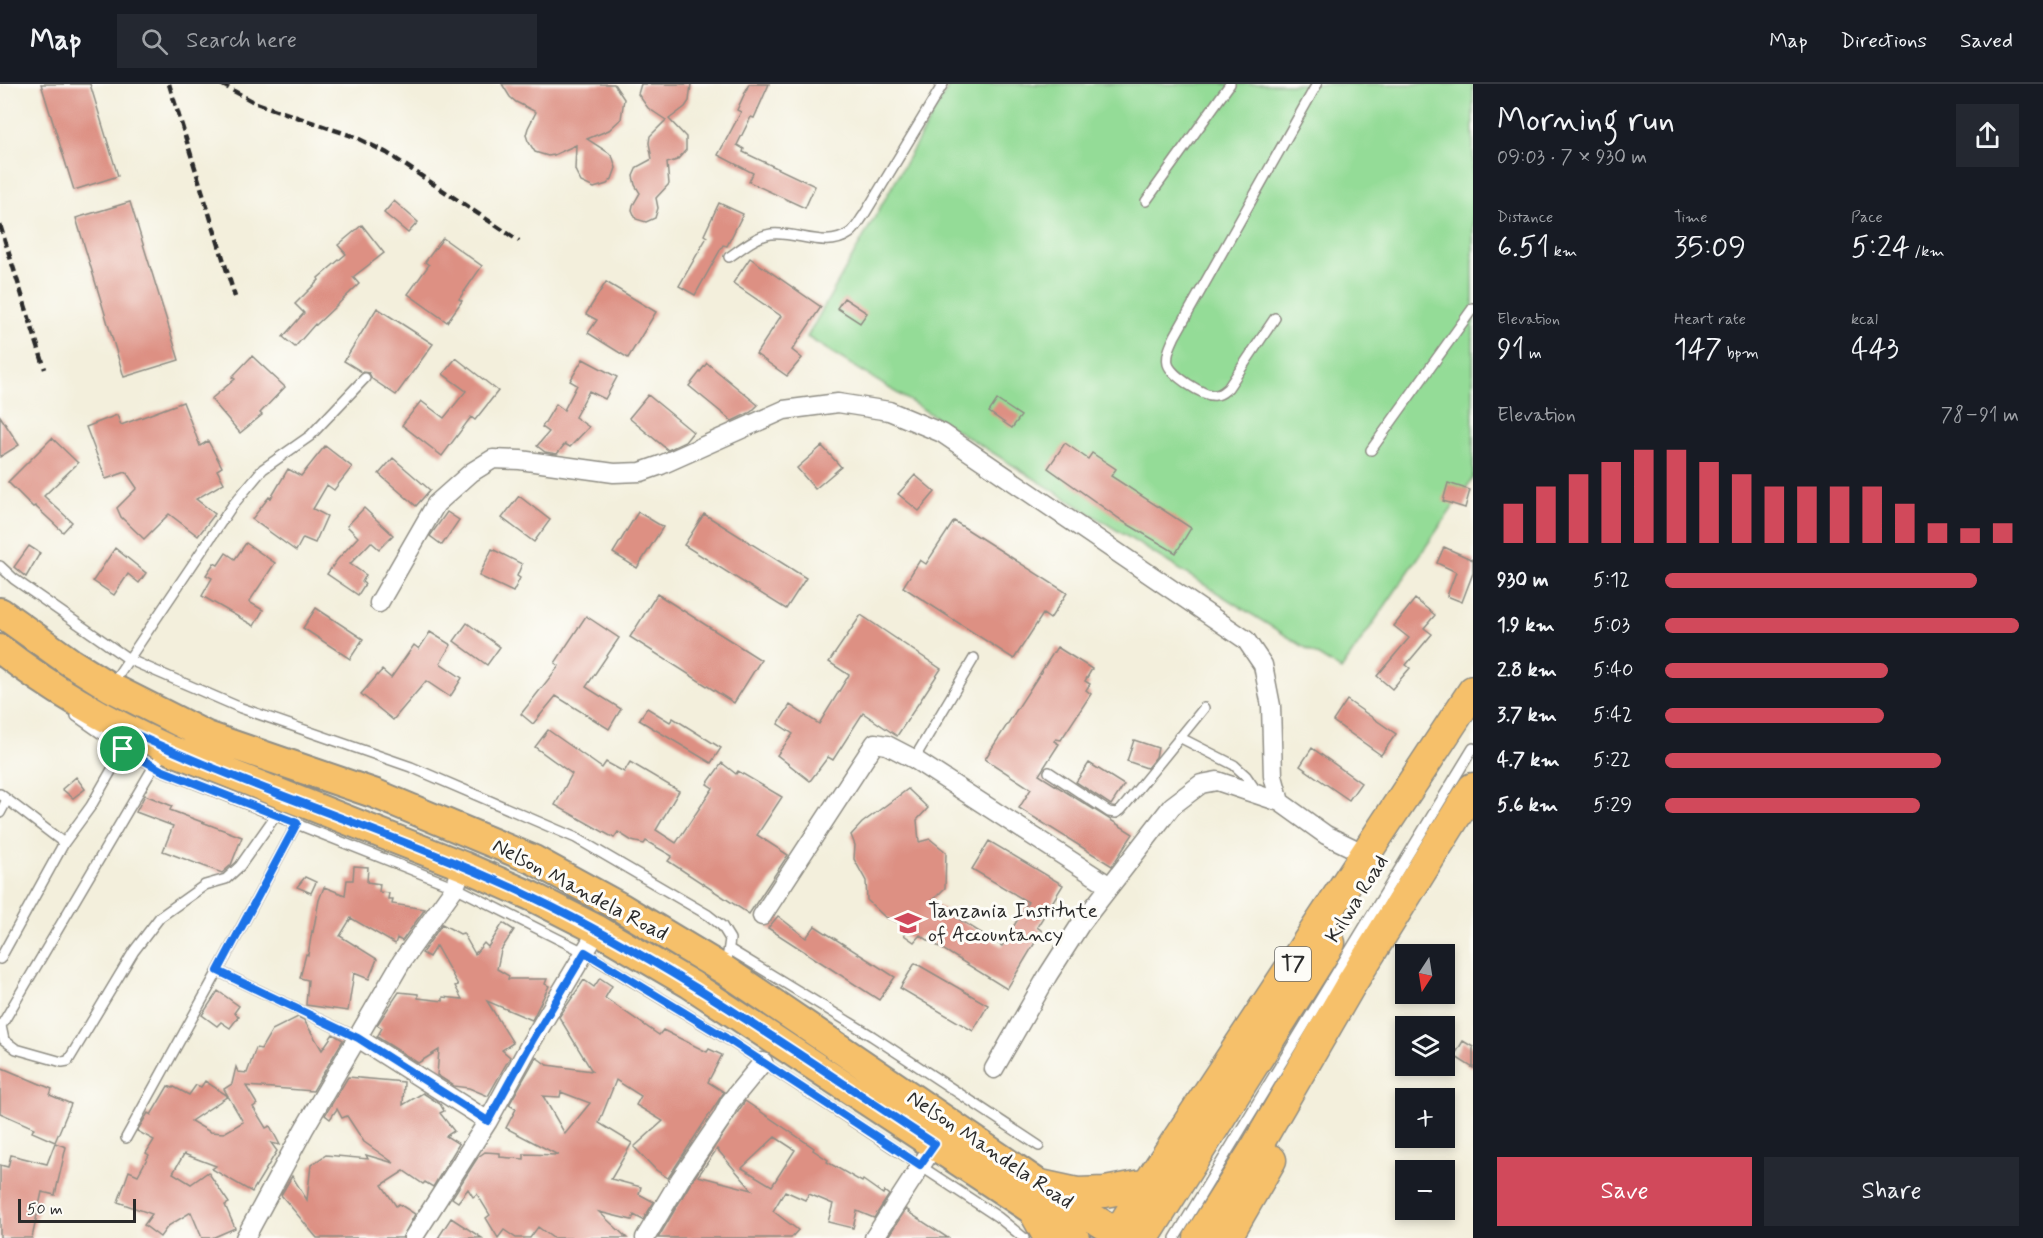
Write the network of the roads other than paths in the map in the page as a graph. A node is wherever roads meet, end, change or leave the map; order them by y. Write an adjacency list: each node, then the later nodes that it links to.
1 (944, 84): 5 (lane)
2 (1230, 84): 4 (lane)
3 (1317, 84): 7 (lane)
4 (1146, 201)
5 (729, 257)
6 (1473, 308): 9 (lane)
7 (1275, 318)
8 (365, 378): 15 (lane)
9 (1371, 450)
10 (0, 566): 15 (lane)
11 (379, 603): 30 (street)
12 (0, 612): 16 (main road, Nelson Mandela Road)
13 (0, 649): 22 (main road, Nelson Mandela Road)
14 (974, 658): 25 (lane)
15 (130, 660): 16 (lane); 42 (lane)
16 (110, 687): 42 (main road, Nelson Mandela Road)
17 (1473, 691): 36 (highway, T7)
18 (1204, 708): 21 (lane)
19 (66, 710): 22 (lane)
20 (1473, 711): 53 (highway, Kilwa Road / T7)
21 (1179, 737): 26 (lane); 28 (lane)
22 (128, 741): 24 (main road, Nelson Mandela Road); 35 (lane)
23 (1473, 748): 53 (lane)
24 (161, 758): 32 (lane); 32 (lane); 37 (main road, Nelson Mandela Road)
25 (914, 759): 38 (street); 39 (street)
26 (1049, 772)
27 (1473, 788): 60 (highway, Kilwa Road)
28 (1258, 794): 30 (street); 38 (street)
29 (4, 797): 31 (lane); 35 (lane)
30 (1280, 802): 36 (street)
31 (0, 813)
32 (276, 815): 34 (lane)
33 (1473, 818): 54 (highway)
34 (297, 823): 37 (lane); 43 (lane)
35 (64, 843): 41 (lane)
36 (1365, 854): 51 (highway, T7)
37 (459, 877): 40 (main road, Nelson Mandela Road); 44 (street)
38 (1110, 886): 46 (street)
39 (762, 916)
40 (592, 941): 45 (lane); 47 (street); 50 (main road, Nelson Mandela Road)
41 (0, 959)
42 (727, 960): 49 (lane); 52 (main road, Nelson Mandela Road)
43 (218, 971): 44 (lane); 48 (lane)
44 (358, 1038): 47 (street); 55 (street)
45 (763, 1062): 50 (lane); 57 (street)
46 (994, 1069)
47 (488, 1121): 56 (street)
48 (126, 1138)
49 (1039, 1146)
50 (928, 1154): 52 (main road, Nelson Mandela Road); 58 (street)
51 (1148, 1184): 52 (highway); 53 (highway, T7)
52 (1037, 1218): 53 (main road, Nelson Mandela Road); 59 (main road, Nelson Mandela Road)
53 (1139, 1234)
54 (1231, 1234)
55 (246, 1238)
56 (413, 1238)
57 (645, 1238)
58 (874, 1238)
59 (1076, 1238)
60 (1199, 1238)

